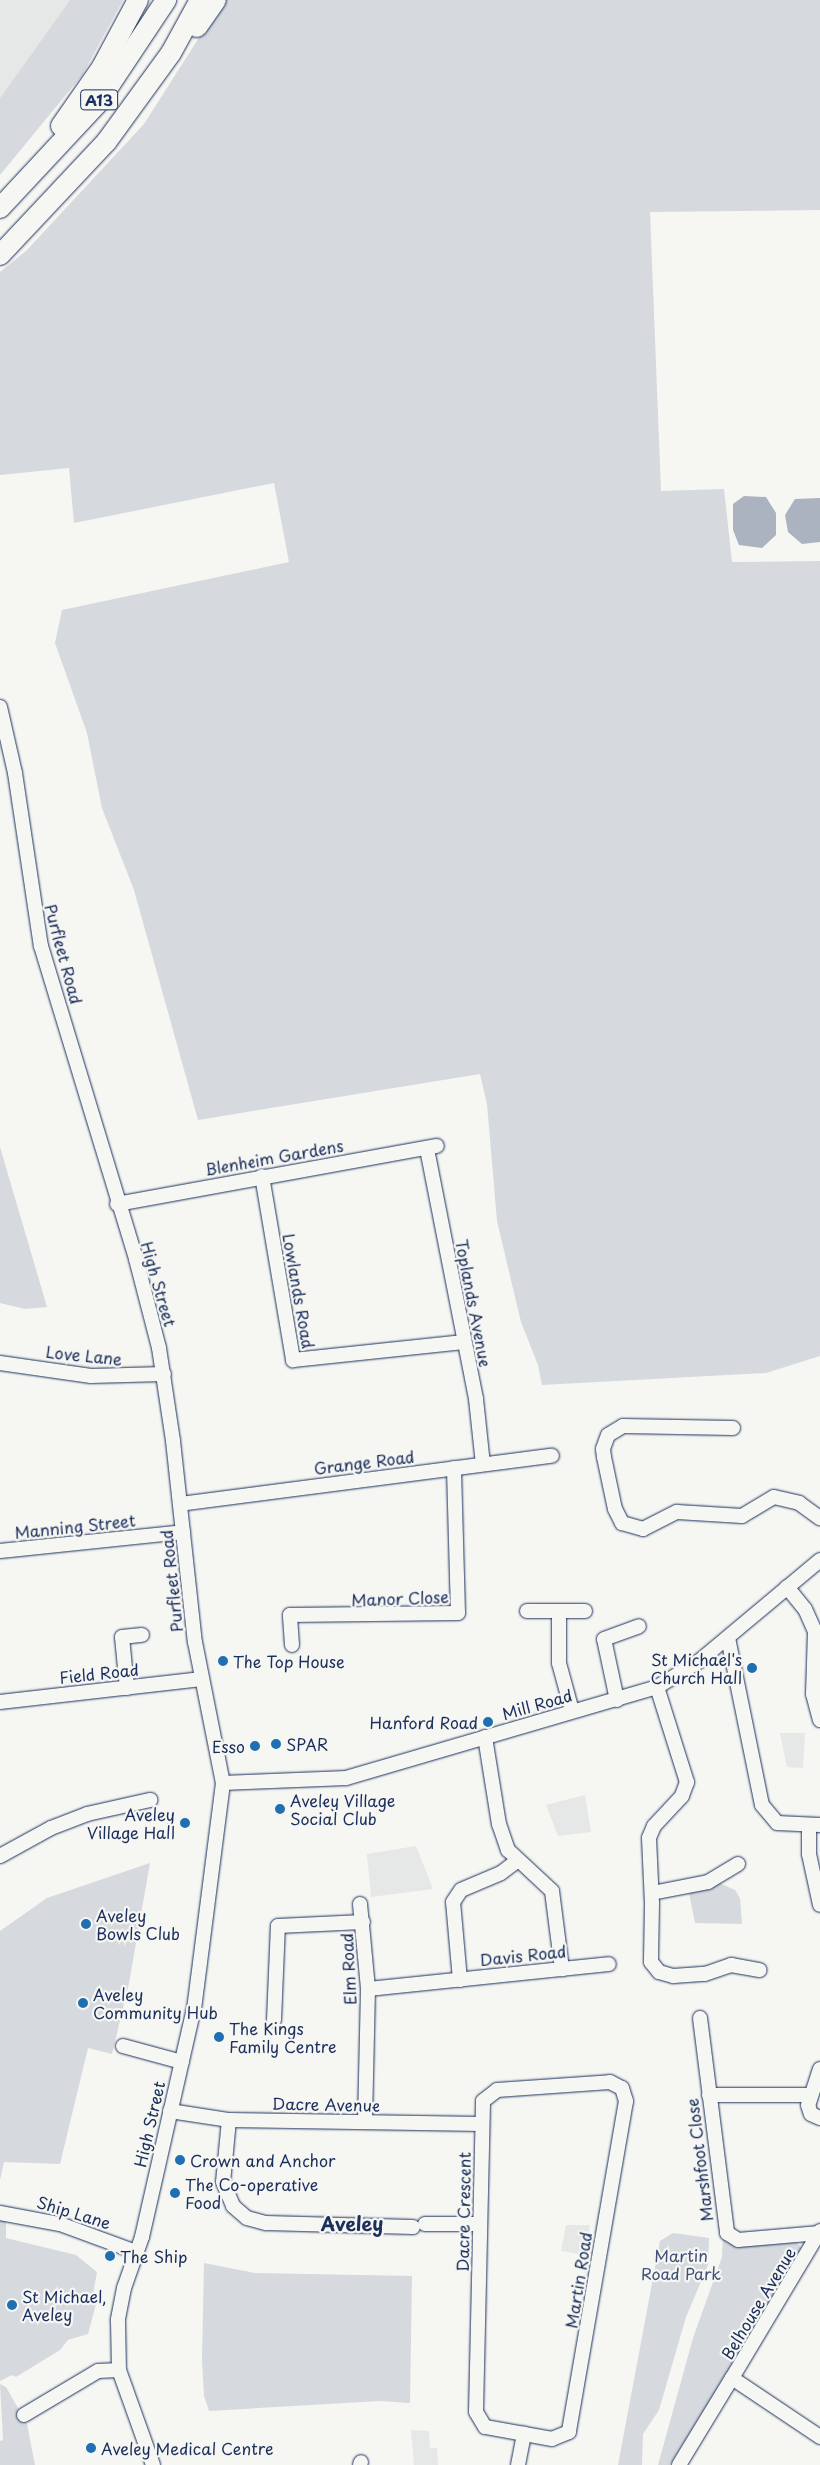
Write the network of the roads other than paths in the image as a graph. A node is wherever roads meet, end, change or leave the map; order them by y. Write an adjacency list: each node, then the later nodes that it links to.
1 (138, 0): 6 (highway)
2 (166, 0): 6 (highway, A13)
3 (200, 0): 5 (highway, A13)
4 (216, 0): 5 (highway)
5 (171, 53): 8 (highway, A13)
6 (19, 190): 7 (highway, A13)
7 (0, 208)
8 (0, 255)
9 (0, 707): 12 (street, Purfleet Road)
10 (432, 1148): 11 (street, Blenheim Gardens); 13 (street, Toplands Avenue)
11 (262, 1176): 12 (street, Blenheim Gardens); 13 (street, Lowlands Road)
12 (117, 1204): 15 (street, High Street)
13 (464, 1342): 18 (street, Toplands Avenue)
14 (0, 1363): 15 (street, Love Lane)
15 (164, 1374): 20 (street, Purfleet Road)
16 (732, 1428): 21 (street)
17 (552, 1456): 18 (street, Grange Road)
18 (484, 1464): 19 (street, Grange Road)
19 (454, 1468): 20 (street, Grange Road); 33 (street, Manor Close)
20 (180, 1504): 22 (street, Purfleet Road)
21 (820, 1518)
22 (183, 1532): 23 (street, Manning Street); 34 (street, Purfleet Road)
23 (0, 1551)
24 (820, 1560): 25 (street, Mill Road)
25 (787, 1587): 31 (street, Mill Road); 32 (street)
26 (527, 1611): 27 (street)
27 (559, 1611): 28 (street); 39 (street)
28 (585, 1611)
29 (639, 1626): 37 (street)
30 (142, 1635): 36 (street)
31 (728, 1638): 35 (street, Mill Road); 44 (street)
32 (818, 1641): 40 (street)
33 (292, 1645)
34 (202, 1679): 36 (street, Field Road); 42 (street, Purfleet Road)
35 (657, 1687): 37 (street, Mill Road); 48 (street)
36 (127, 1688): 38 (street, Field Road)
37 (617, 1700): 39 (street, Mill Road)
38 (0, 1702)
39 (572, 1711): 41 (street, Mill Road)
40 (820, 1720)
41 (485, 1738): 42 (street, Mill Road); 46 (street)
42 (223, 1783): 60 (street, High Street)
43 (150, 1800): 45 (street)
44 (814, 1825): 50 (street)
45 (0, 1856)
46 (517, 1861): 53 (street); 55 (street)
47 (738, 1864): 48 (street)
48 (652, 1893): 54 (street)
49 (360, 1904): 51 (street, Elm Road)
50 (820, 1905)
51 (362, 1922): 56 (street, Elm Road); 58 (street)
52 (609, 1964): 53 (street, Davis Road)
53 (562, 1969): 55 (street, Davis Road)
54 (760, 1970)
55 (460, 1980): 56 (street, Davis Road)
56 (368, 1989): 68 (street, Elm Road)
57 (700, 2018): 63 (street, Marshfoot Close)
58 (274, 2020)
59 (123, 2046): 60 (street)
60 (182, 2062): 65 (street, High Street)
61 (820, 2069): 64 (street)
62 (622, 2088): 69 (street, Dacre Crescent); 77 (street, Martin Road)
63 (709, 2095): 64 (street); 72 (street, Marshfoot Close)
64 (810, 2095): 66 (street)
65 (170, 2111): 67 (street, Dacre Avenue); 73 (street, High Street)
66 (820, 2118)
67 (229, 2120): 68 (street, Dacre Avenue); 71 (street)
68 (365, 2122): 69 (street, Dacre Avenue)
69 (482, 2124): 71 (street, Dacre Crescent)
70 (0, 2213): 73 (street, Ship Lane)
71 (480, 2224): 77 (street, Dacre Crescent)
72 (820, 2232): 75 (street, Belhouse Avenue)
73 (136, 2252): 74 (street, High Street)
74 (119, 2370): 76 (street); 79 (street, High Street)
75 (732, 2378): 78 (street, Belhouse Avenue); 81 (street)
76 (24, 2415)
77 (524, 2434): 80 (street)
78 (820, 2437)
79 (153, 2465)
80 (518, 2465)
81 (679, 2465)

